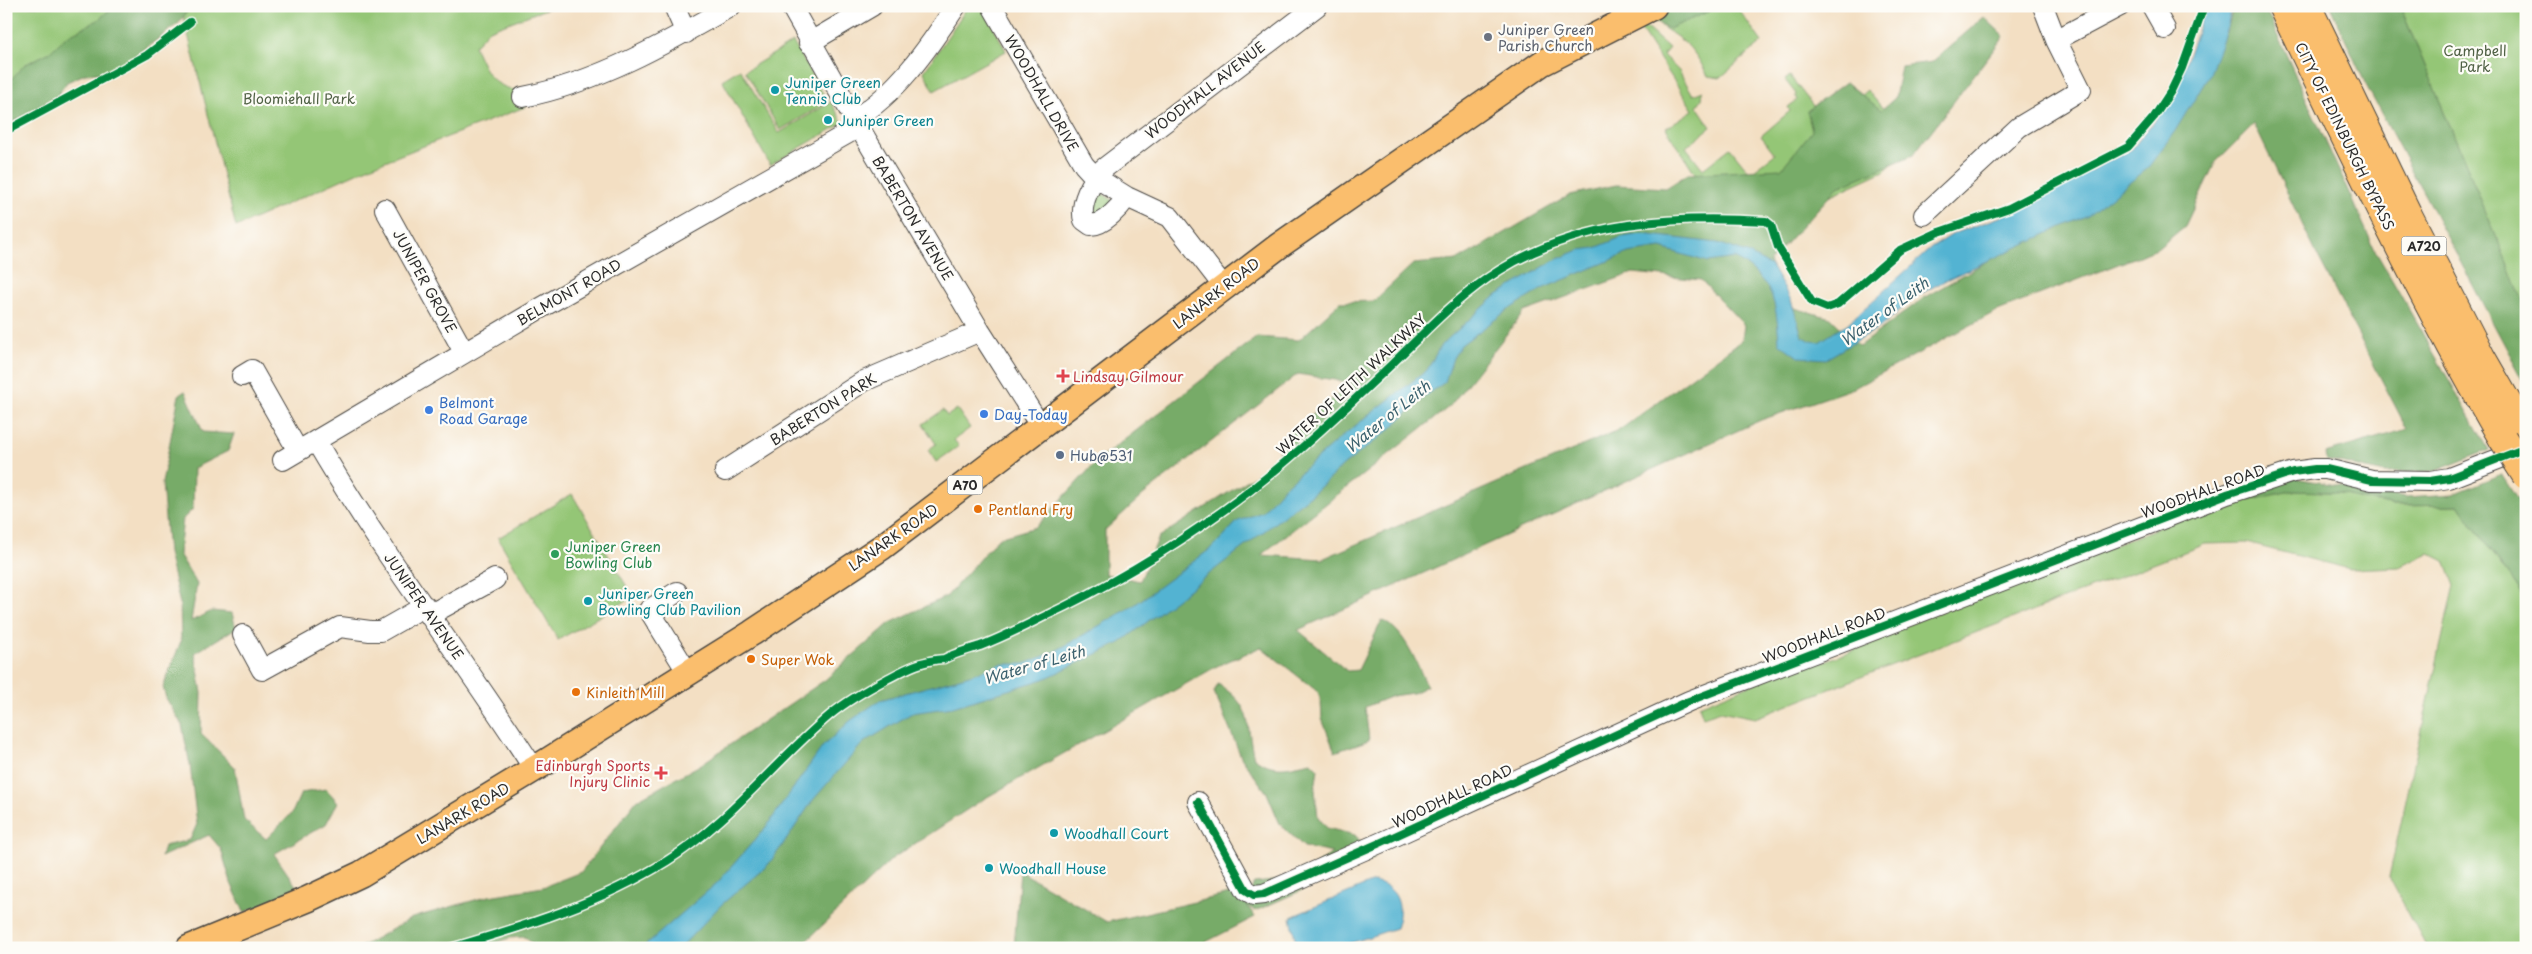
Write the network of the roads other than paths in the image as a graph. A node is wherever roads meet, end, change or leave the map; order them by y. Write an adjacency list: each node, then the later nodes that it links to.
1 (674, 6): 15 (street)
2 (731, 6): 15 (street)
3 (791, 6): 17 (street, BABERTON AVENUE)
4 (872, 6): 17 (street)
5 (956, 6): 20 (street, BELMONT ROAD)
6 (992, 6): 21 (street, WOODHALL DRIVE)
7 (1317, 6): 21 (street, WOODHALL AVENUE)
8 (1654, 6): 25 (main road, LANARK ROAD / A70)
9 (2042, 6): 16 (street)
10 (2120, 6): 16 (street)
11 (2152, 6): 14 (street)
12 (2282, 6): 18 (highway, CITY OF EDINBURGH BYPASS / A720)
13 (2307, 6): 18 (highway, CITY OF EDINBURGH BYPASS / A720)
14 (2165, 29)
15 (686, 33): 19 (street)
16 (2056, 40): 24 (street)
17 (810, 43): 20 (street, BABERTON AVENUE)
18 (2322, 64): 30 (highway, CITY OF EDINBURGH BYPASS / A720)
19 (523, 97)
20 (856, 123): 26 (street, BABERTON AVENUE); 27 (street, BELMONT ROAD)
21 (1095, 177): 22 (street, WOODHALL DRIVE); 22 (street)
22 (1127, 197): 25 (street, WOODHALL DRIVE)
23 (386, 209): 27 (street, JUNIPER GROVE)
24 (1924, 215)
25 (1224, 287): 29 (main road, LANARK ROAD / A70)
26 (980, 330): 29 (street, BABERTON AVENUE); 32 (street, BABERTON PARK)
27 (464, 352): 31 (street, BELMONT ROAD)
28 (242, 376): 31 (street, BELMONT ROAD)
29 (1041, 427): 38 (main road, LANARK ROAD / A70)
30 (2519, 438): 33 (highway, CITY OF EDINBURGH BYPASS / A720, bridge); 40 (street, WOODHALL ROAD)
31 (316, 441): 36 (street, JUNIPER AVENUE)
32 (725, 471)
33 (2526, 475)
34 (495, 579): 36 (street)
35 (677, 592): 38 (street)
36 (428, 610): 37 (street); 39 (street, JUNIPER AVENUE)
37 (243, 635)
38 (688, 673): 39 (main road, LANARK ROAD / A70)
39 (534, 769): 41 (main road, LANARK ROAD / A70)
40 (1198, 802)
41 (189, 948)

